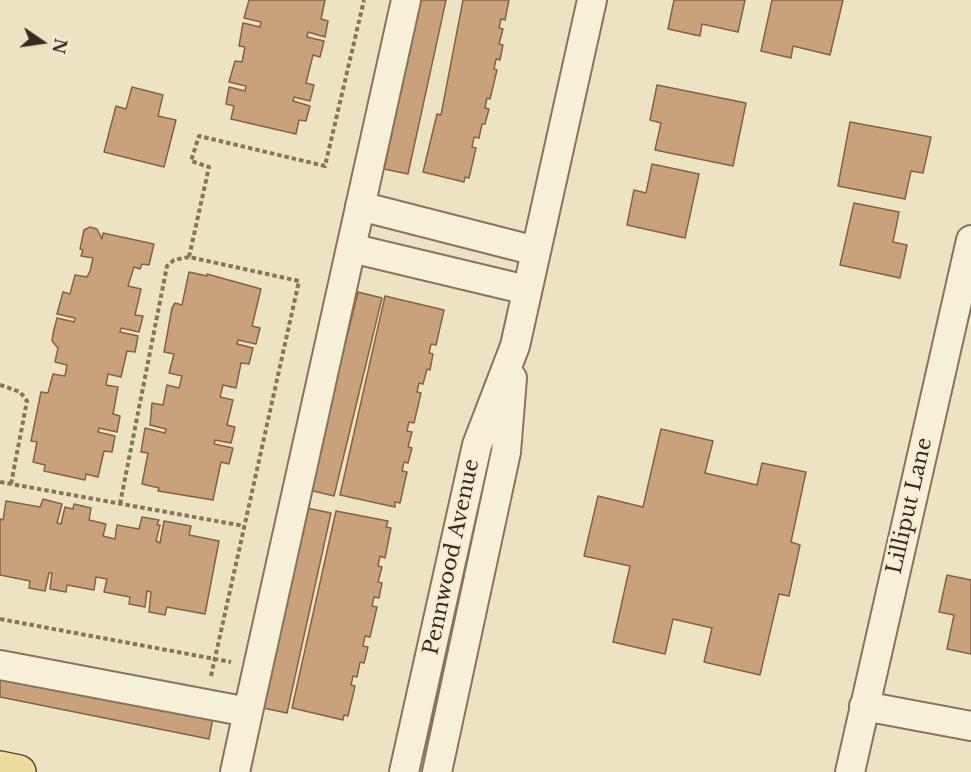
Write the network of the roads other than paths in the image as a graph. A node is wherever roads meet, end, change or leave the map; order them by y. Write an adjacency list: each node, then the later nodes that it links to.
1 (406, 0): 3 (street)
2 (592, 0): 6 (street, Pennwood Avenue)
3 (360, 206): 5 (street); 6 (street)
4 (971, 240): 10 (street, Lilliput Lane)
5 (351, 248): 7 (street); 11 (street)
6 (536, 251): 7 (street, Pennwood Avenue)
7 (527, 290): 8 (street, Pennwood Avenue)
8 (515, 346): 16 (street, Pennwood Avenue); 17 (street, Pennwood Avenue)
9 (0, 665): 11 (street)
10 (864, 706): 12 (street); 18 (street, Lilliput Lane)
11 (248, 711): 15 (street)
12 (971, 726)
13 (0, 768): 14 (main road)
14 (18, 772)
15 (235, 772)
16 (404, 772)
17 (437, 772)
18 (850, 772)

